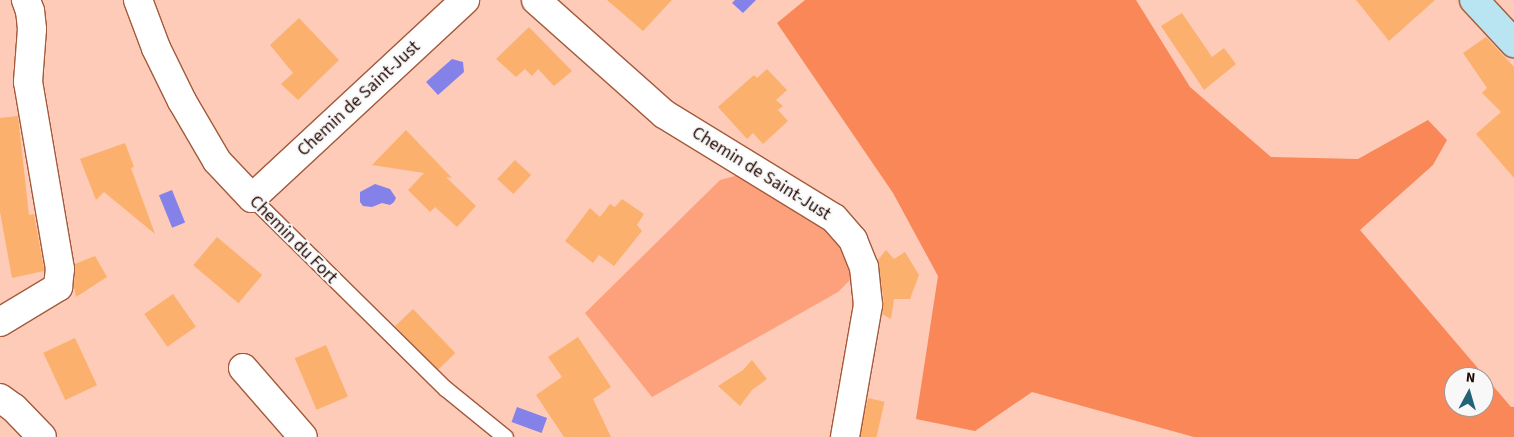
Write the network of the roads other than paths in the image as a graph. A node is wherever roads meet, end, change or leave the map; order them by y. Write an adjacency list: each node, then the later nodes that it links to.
1 (26, 0): 8 (street)
2 (138, 0): 7 (street, Chemin du Fort)
3 (465, 0): 7 (street, Chemin de Saint-Just)
4 (536, 0): 14 (street, Chemin de Saint-Just)
5 (1474, 0): 6 (main road)
6 (1514, 43)
7 (252, 198): 13 (lane, Chemin du Fort)
8 (0, 322)
9 (243, 368): 12 (street)
10 (0, 398): 11 (street)
11 (42, 437)
12 (303, 437)
13 (505, 437)
14 (845, 437)

